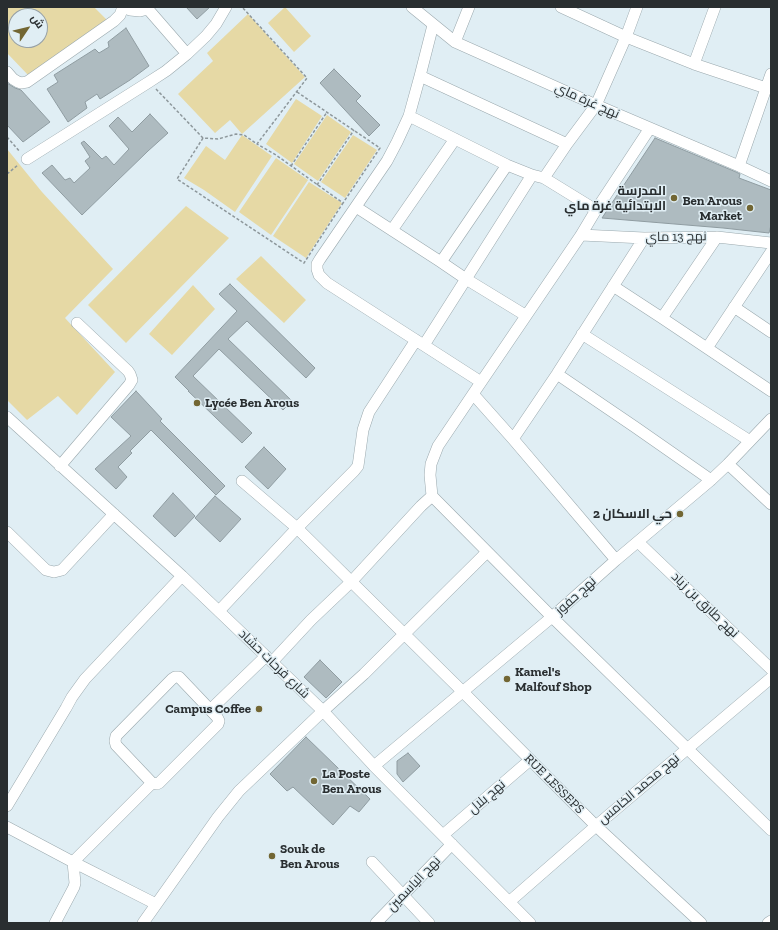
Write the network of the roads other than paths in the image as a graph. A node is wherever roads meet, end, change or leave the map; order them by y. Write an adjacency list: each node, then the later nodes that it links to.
1 (123, 7): 2 (street); 14 (street)
2 (148, 7): 12 (street)
3 (226, 7): 12 (street)
4 (412, 7): 9 (street, نهج غرة ماي)
5 (469, 7): 11 (street)
6 (561, 7): 10 (street)
7 (637, 7): 10 (street)
8 (715, 7): 13 (street)
9 (433, 24): 11 (street, نهج غرة ماي); 16 (street)
10 (626, 37): 13 (street); 18 (street)
11 (456, 42): 18 (street, نهج غرة ماي)
12 (187, 54): 23 (street)
13 (694, 64): 17 (street)
14 (7, 72)
15 (771, 74): 17 (street)
16 (420, 76): 19 (street); 22 (street)
17 (766, 88): 25 (street)
18 (596, 105): 20 (street, نهج غرة ماي); 22 (street)
19 (409, 116): 21 (street); 29 (street)
20 (650, 128): 25 (street, نهج غرة ماي); 30 (street)
21 (455, 139): 24 (street); 31 (street)
22 (567, 144): 27 (street)
23 (26, 159)
24 (507, 165): 26 (street); 37 (street)
25 (739, 166): 28 (street, نهج غرة ماي)
26 (532, 175): 27 (street); 39 (street)
27 (544, 178): 30 (street)
28 (771, 181)
29 (356, 207): 31 (street); 47 (street)
30 (596, 210): 32 (street)
31 (392, 230): 37 (street)
32 (581, 235): 34 (street, نهج 13 ماي); 42 (street)
33 (718, 237): 34 (street, نهج 13 ماي); 35 (street, نهج 13 ماي); 43 (street)
34 (644, 238): 40 (street)
35 (771, 243)
36 (771, 252): 38 (street)
37 (441, 262): 39 (street)
38 (767, 267): 41 (street)
39 (466, 279): 42 (street); 47 (street)
40 (613, 286): 43 (street); 46 (street)
41 (734, 307): 45 (street); 48 (street)
42 (526, 316): 50 (street)
43 (662, 318): 48 (street)
44 (77, 323): 58 (street)
45 (771, 332)
46 (582, 334): 49 (street); 56 (street)
47 (420, 342): 50 (street); 64 (street)
48 (708, 348): 51 (street)
49 (557, 374): 55 (street); 59 (street)
50 (481, 382): 52 (street)
51 (771, 391)
52 (473, 394): 55 (street); 61 (street)
53 (7, 417): 58 (street, شارع فرحات حشاد)
54 (771, 419): 56 (street, نهج حفوز)
55 (513, 439): 68 (street)
56 (750, 441): 57 (street, نهج حفوز)
57 (728, 464): 59 (street, نهج حفوز); 62 (street)
58 (60, 466): 63 (street, شارع فرحات حشاد)
59 (711, 480): 66 (street, نهج حفوز)
60 (242, 481): 64 (street, RUE LESSEPS)
61 (432, 496): 67 (street); 70 (street)
62 (771, 504)
63 (114, 514): 65 (street); 69 (street, شارع فرحات حشاد)
64 (297, 528): 70 (street, RUE LESSEPS); 71 (street)
65 (7, 532)
66 (638, 542): 68 (street, نهج حفوز); 75 (street, نهج طارق بن زياد)
67 (488, 552): 72 (street); 73 (street)
68 (616, 560): 72 (street, نهج حفوز)
69 (182, 576): 71 (street, شارع فرحات حشاد); 84 (street)
70 (351, 582): 73 (street, RUE LESSEPS); 74 (street)
71 (219, 611): 74 (street, شارع فرحات حشاد)
72 (552, 617): 77 (street, نهج حفوز); 80 (street)
73 (404, 635): 77 (street, RUE LESSEPS); 79 (street)
74 (269, 659): 78 (street); 79 (street, شارع فرحات حشاد)
75 (771, 669)
76 (771, 678): 80 (street, نهج محمد الخامس)
77 (463, 692): 81 (street, RUE LESSEPS); 82 (street, نهج حفوز)
78 (210, 710): 83 (street); 83 (street)
79 (323, 711): 82 (street, شارع فرحات حشاد); 94 (street)
80 (687, 748): 85 (street, نهج محمد الخامس); 87 (street)
81 (530, 760): 85 (street, RUE LESSEPS); 88 (street, نهج بلال)
82 (374, 766): 88 (street, شارع فرحات حشاد)
83 (152, 783): 90 (street)
84 (7, 806)
85 (596, 826): 93 (street, نهج محمد الخامس); 101 (street, RUE LESSEPS)
86 (7, 827): 90 (street)
87 (771, 830)
88 (443, 835): 89 (street, شارع فرحات حشاد)
89 (452, 844): 92 (street, نهج الياسمين); 93 (street, شارع فرحات حشاد)
90 (73, 862): 94 (street); 96 (street)
91 (372, 862): 92 (street)
92 (403, 895): 98 (street, نهج الياسمين); 99 (street)
93 (509, 902): 100 (street, شارع فرحات حشاد)
94 (156, 904): 97 (street)
95 (771, 921): 102 (street)
96 (55, 923)
97 (143, 923)
98 (376, 923)
99 (429, 923)
100 (530, 923)
101 (701, 923)
102 (768, 923)

